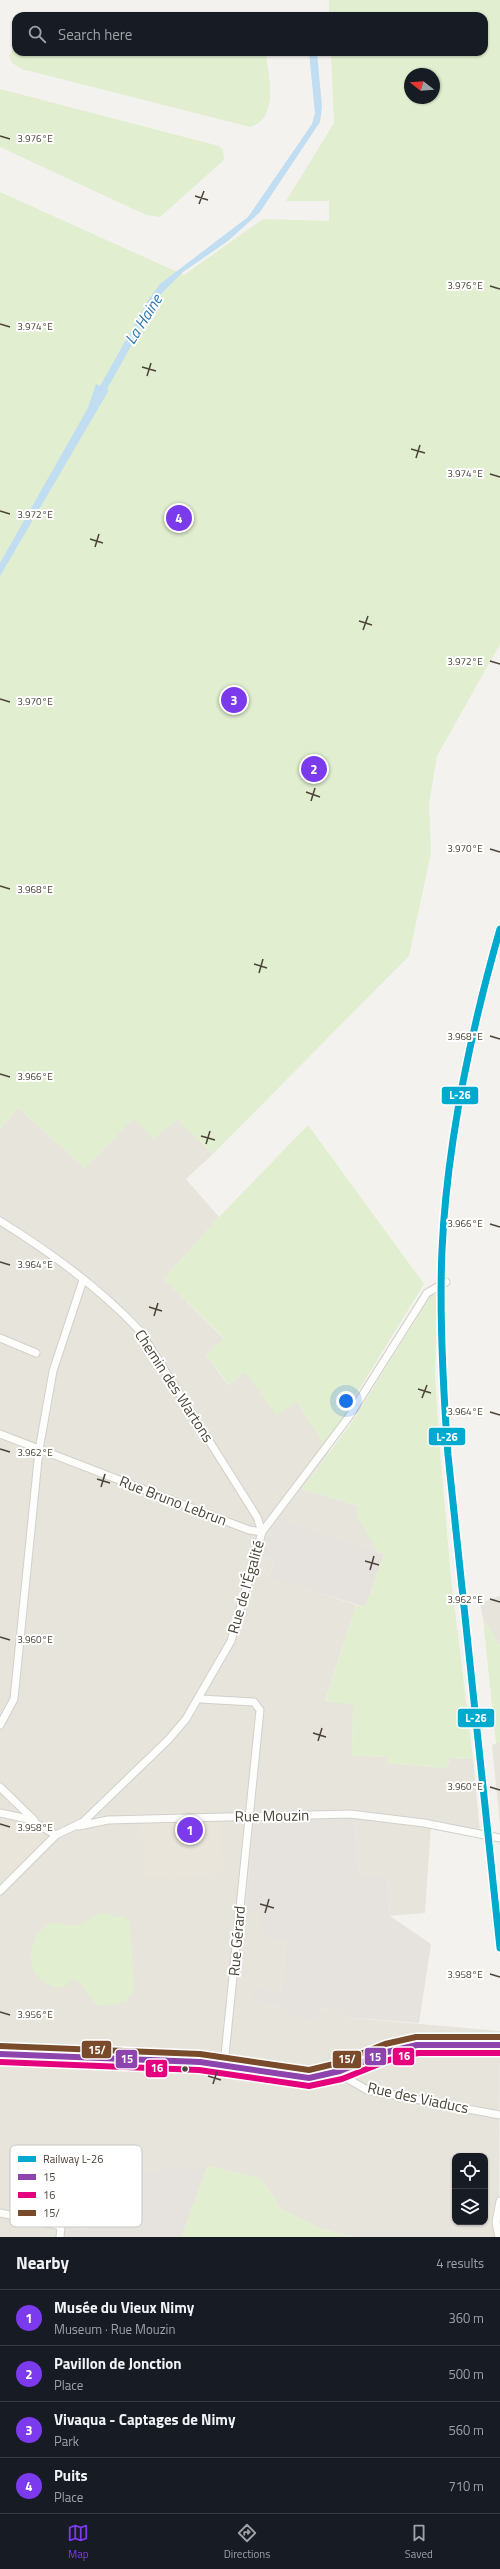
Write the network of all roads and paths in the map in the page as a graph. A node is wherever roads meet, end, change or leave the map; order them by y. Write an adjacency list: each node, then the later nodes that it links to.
1 (0, 1221): 2 (street, Chemin des Wartons)
2 (83, 1280): 7 (street); 8 (street, Chemin des Wartons)
3 (446, 1282): 8 (street, Rue de l'Égalité)
4 (0, 1338): 5 (street)
5 (36, 1353)
6 (0, 1434): 7 (street, Rue Bruno Lebrun)
7 (39, 1450): 8 (street, Rue Bruno Lebrun); 10 (street)
8 (262, 1532): 9 (street, Rue de l'Égalité)
9 (200, 1699): 13 (street, Rue Gérard); 15 (street, Rue de l'Égalité)
10 (0, 1725)
11 (0, 1787): 14 (street)
12 (0, 1813): 14 (street)
13 (249, 1816): 15 (street, Rue Mouzin); 16 (street, Rue Mouzin); 20 (street, Rue Gérard)
14 (40, 1825): 15 (street)
15 (56, 1835): 17 (street)
16 (500, 1838)
17 (0, 1891)
18 (500, 2044): 21 (main road, Rue des Viaducs)
19 (0, 2054): 20 (main road, Rue des Viaducs)
20 (224, 2065): 21 (main road, Rue des Viaducs)
21 (340, 2071): 22 (street, Rue des Viaducs)
22 (500, 2115)
23 (500, 2201): 28 (street)
24 (0, 2213): 25 (street)
25 (10, 2215)
26 (61, 2227): 27 (street)
27 (60, 2237)
28 (499, 2237)

